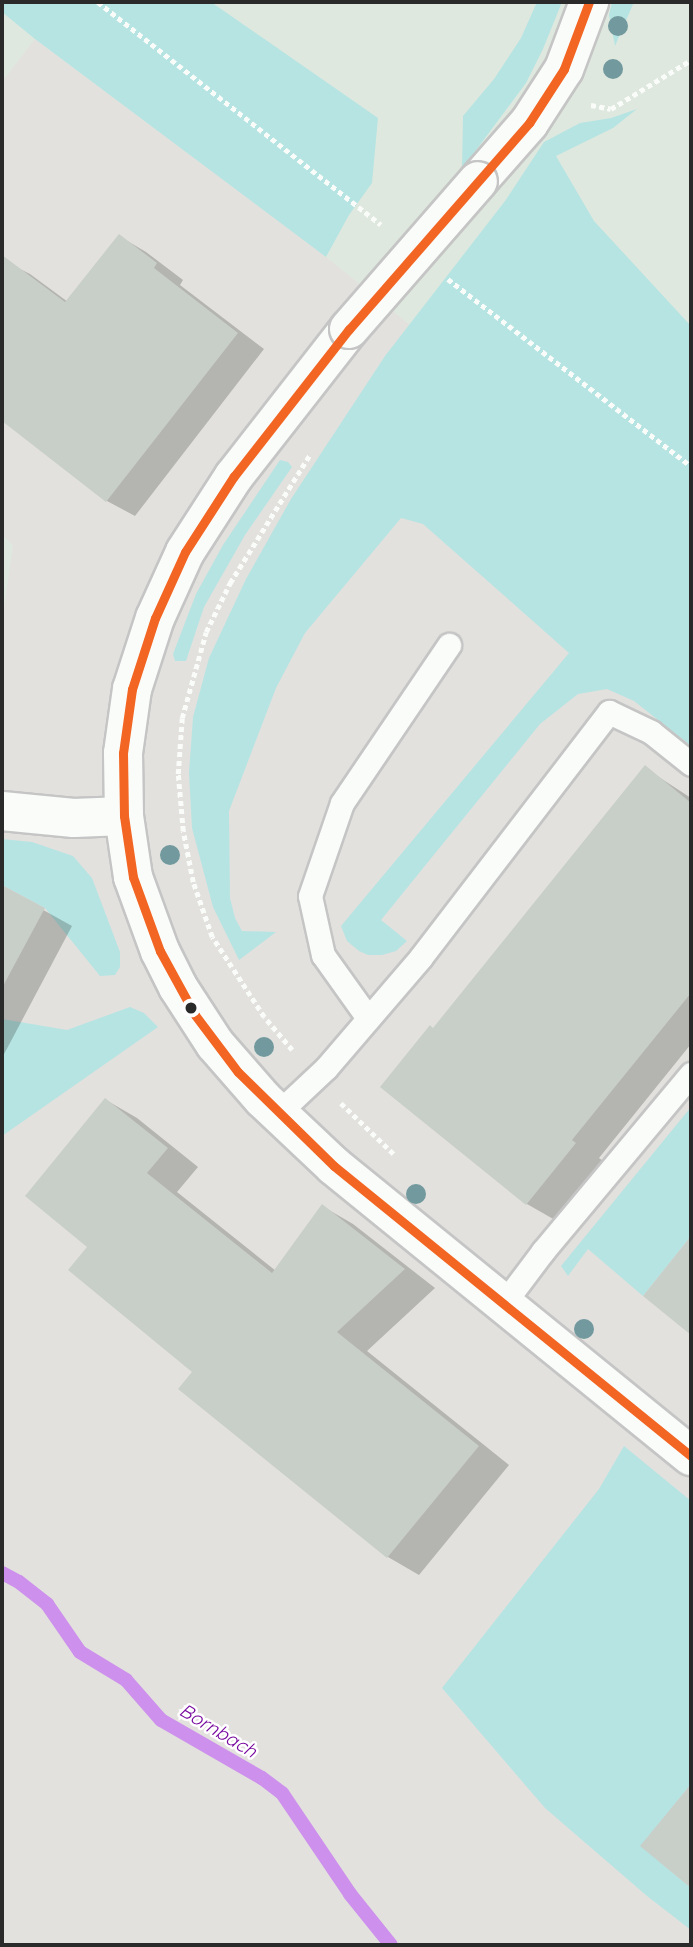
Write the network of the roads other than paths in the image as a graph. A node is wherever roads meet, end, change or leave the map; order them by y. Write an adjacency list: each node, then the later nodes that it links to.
1 (589, 2): 5 (main road, bridge)
2 (449, 645): 6 (lane)
3 (691, 764): 6 (lane)
4 (2, 811): 5 (main road)
5 (124, 816): 8 (main road)
6 (368, 1018): 8 (lane)
7 (691, 1074): 9 (lane)
8 (278, 1113): 9 (main road)
9 (503, 1303): 10 (main road)
10 (691, 1456)

